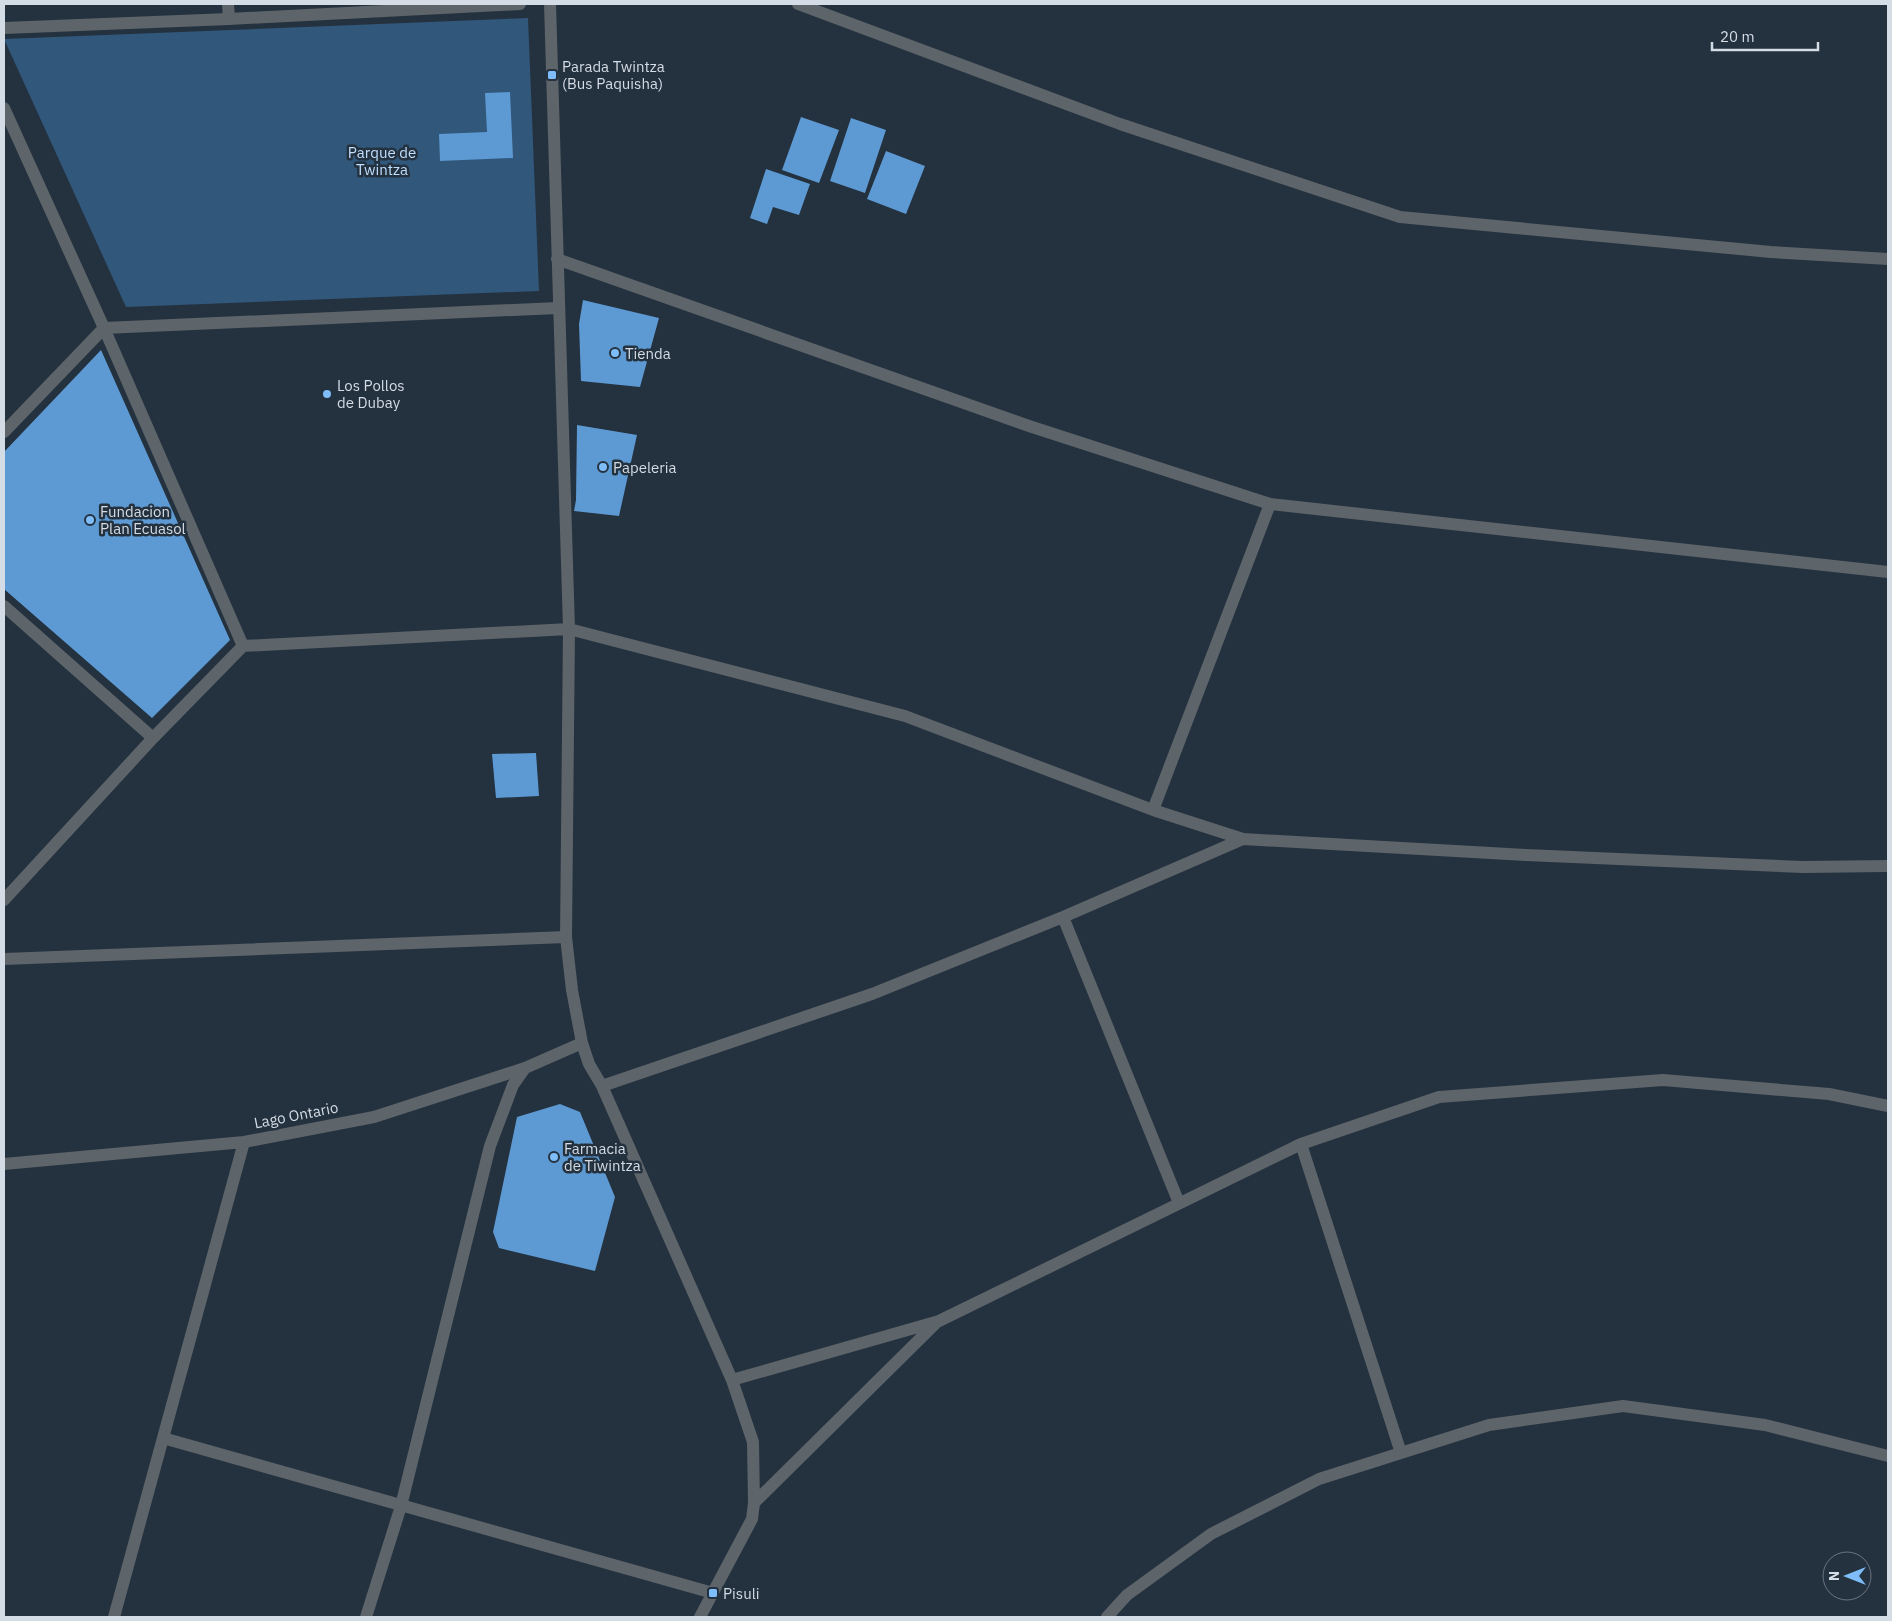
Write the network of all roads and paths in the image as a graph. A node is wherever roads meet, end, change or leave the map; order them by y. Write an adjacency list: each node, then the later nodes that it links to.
1 (228, 4): 5 (street)
2 (520, 4): 5 (street)
3 (550, 4): 8 (street)
4 (798, 4): 9 (street)
5 (229, 19): 6 (street)
6 (4, 28)
7 (4, 108): 11 (street)
8 (558, 259): 10 (street); 13 (street)
9 (1888, 259)
10 (558, 308): 11 (street); 16 (street)
11 (104, 328): 12 (street); 17 (street)
12 (4, 432)
13 (1270, 504): 14 (street); 19 (street)
14 (1888, 572)
15 (4, 606): 18 (street)
16 (569, 629): 17 (street); 19 (street); 24 (street)
17 (243, 646): 18 (street)
18 (153, 738): 22 (street)
19 (1153, 810): 20 (street)
20 (1244, 839): 21 (street); 23 (street)
21 (1888, 866)
22 (4, 900)
23 (1063, 917): 28 (street); 33 (street)
24 (566, 937): 25 (street); 26 (street)
25 (4, 960)
26 (582, 1043): 27 (street, Lago Ontario); 28 (street)
27 (524, 1068): 30 (street, Lago Ontario); 40 (street)
28 (602, 1086): 35 (street)
29 (1888, 1106): 31 (street)
30 (244, 1142): 32 (street, Lago Ontario); 36 (street)
31 (1300, 1144): 33 (street); 37 (street)
32 (4, 1164)
33 (1179, 1203): 34 (street)
34 (939, 1321): 35 (street); 39 (street)
35 (732, 1380): 39 (street)
36 (163, 1438): 40 (street); 42 (street)
37 (1401, 1453): 38 (street); 45 (street)
38 (1888, 1456)
39 (754, 1503): 41 (street)
40 (401, 1506): 41 (street); 43 (street)
41 (713, 1593): 44 (street)
42 (114, 1617)
43 (366, 1617)
44 (700, 1617)
45 (1107, 1617)

